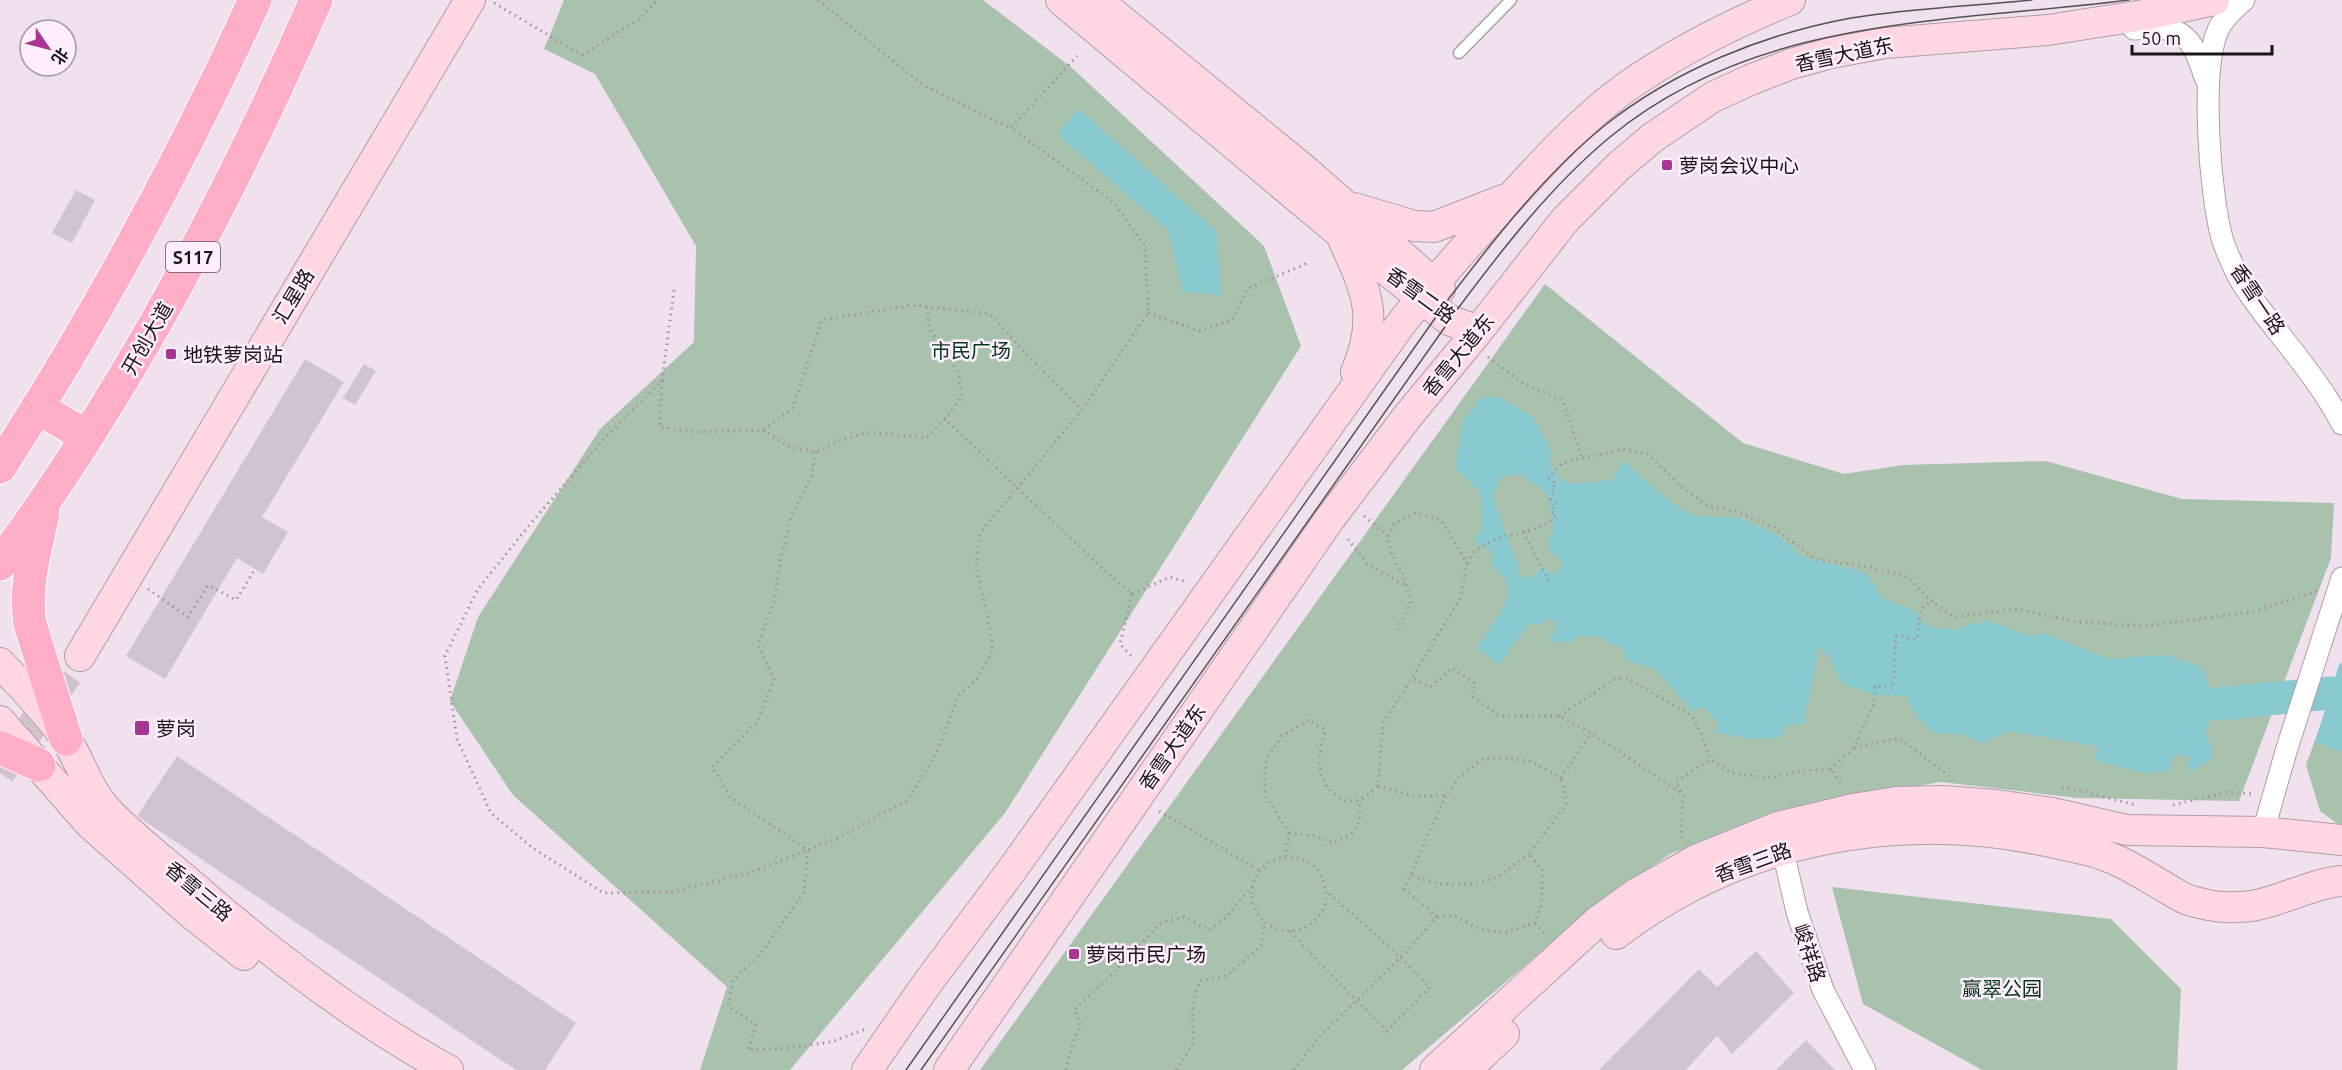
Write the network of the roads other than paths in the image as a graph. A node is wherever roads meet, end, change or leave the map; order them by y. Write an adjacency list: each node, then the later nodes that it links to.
1 (255, 0): 17 (main road, S117)
2 (316, 0): 20 (main road, 开创大道 / S117)
3 (470, 0): 25 (main road, 汇星路)
4 (1061, 0): 14 (main road, 香雪二路)
5 (1098, 0): 14 (main road, 香雪二路)
6 (1511, 0): 11 (lane)
7 (1790, 0): 13 (main road)
8 (2214, 0): 10 (main road, 香雪大道东)
9 (2244, 0): 12 (street)
10 (2048, 30): 12 (street); 16 (main road, 香雪大道东)
11 (1459, 53)
12 (2208, 87): 19 (street, 香雪一路)
13 (1511, 197): 14 (main road); 15 (main road)
14 (1342, 219): 15 (main road, 香雪二路); 18 (main road)
15 (1427, 290): 16 (main road, 香雪二路); 18 (main road)
16 (1482, 343): 38 (main road, 香雪大道东)
17 (37, 407): 20 (main road); 21 (main road, S117)
18 (1341, 407): 37 (main road)
19 (2342, 424)
20 (87, 437): 22 (main road, 开创大道 / S117)
21 (3, 459)
22 (46, 501): 23 (main road, 开创大道 / S117); 28 (main road)
23 (0, 564)
24 (2341, 581): 31 (street)
25 (80, 656)
26 (0, 663): 28 (main road, 香雪三路)
27 (0, 721): 30 (main road, 香雪三路)
28 (66, 739): 36 (main road, 香雪三路)
29 (0, 748): 30 (main road)
30 (39, 765): 35 (main road, 香雪三路)
31 (2263, 832): 32 (main road, 香雪三路); 33 (main road, 香雪三路)
32 (1780, 838): 34 (main road, 香雪三路); 39 (main road, 香雪三路); 40 (main road, 香雪三路); 41 (street, 峻祥路)
33 (2342, 840)
34 (2342, 881)
35 (408, 1070)
36 (448, 1070)
37 (867, 1070)
38 (949, 1070)
39 (1435, 1070)
40 (1466, 1070)
41 (1865, 1070)

